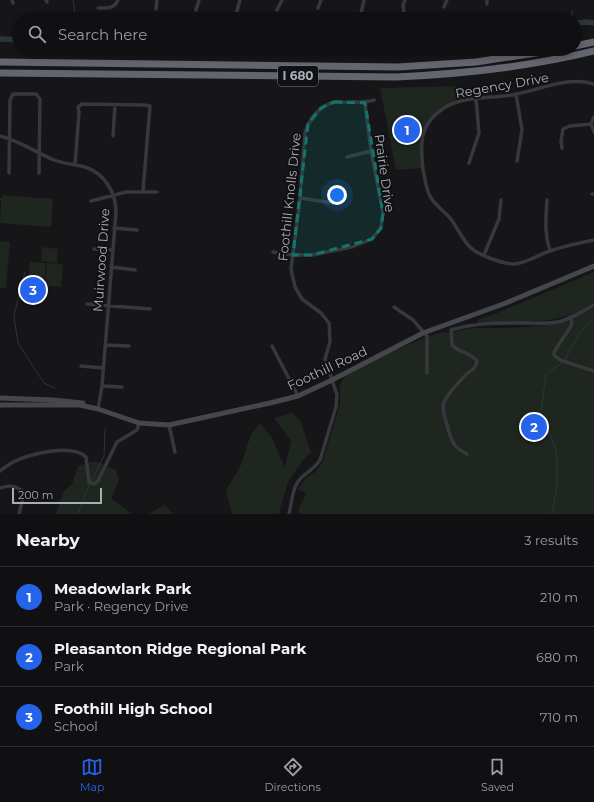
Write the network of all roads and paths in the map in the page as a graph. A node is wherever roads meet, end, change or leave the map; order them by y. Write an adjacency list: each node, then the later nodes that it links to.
1 (118, 0): 11 (street)
2 (157, 0): 13 (street)
3 (200, 0): 14 (street)
4 (240, 0): 16 (street)
5 (282, 0): 15 (street)
6 (321, 0): 12 (street)
7 (364, 0): 18 (street)
8 (405, 0): 17 (street)
9 (447, 0): 10 (street)
10 (444, 7)
11 (98, 8)
12 (318, 8)
13 (156, 9)
14 (196, 10)
15 (278, 10)
16 (237, 11)
17 (404, 11)
18 (361, 12)
19 (592, 42): 20 (highway)
20 (582, 44)
21 (594, 51): 22 (highway, I 680)
22 (582, 54)
23 (515, 56): 25 (highway, I 680)
24 (572, 56): 26 (highway, I 680)
25 (0, 62)
26 (0, 72)
27 (594, 84): 28 (street, Regency Drive)
28 (516, 94): 29 (street, Regency Drive); 43 (street)
29 (476, 99): 44 (street); 64 (street, Regency Drive)
30 (374, 100): 31 (street, Foothill Knolls Drive)
31 (365, 103): 40 (street, Prairie Drive); 51 (street, Foothill Knolls Drive)
32 (115, 105): 37 (street); 45 (street); 48 (street)
33 (594, 117): 34 (street)
34 (591, 124): 35 (street); 39 (street)
35 (594, 132)
36 (0, 136): 38 (street, Muirwood Drive)
37 (113, 136)
38 (10, 139): 41 (street, Muirwood Drive); 41 (street); 46 (street)
39 (562, 148)
40 (371, 150): 42 (street); 63 (street, Prairie Drive)
41 (40, 152): 45 (street, Muirwood Drive); 47 (street)
42 (347, 157)
43 (517, 161)
44 (469, 163)
45 (74, 165): 50 (street, Muirwood Drive)
46 (9, 173)
47 (39, 173)
48 (144, 191): 49 (street); 50 (street)
49 (157, 192)
50 (114, 196): 54 (street); 56 (street, Muirwood Drive)
51 (300, 198): 55 (street); 63 (street, Foothill Knolls Drive)
52 (501, 200): 64 (street)
53 (547, 200): 61 (street)
54 (91, 201)
55 (333, 203)
56 (114, 228): 57 (street); 60 (street, Muirwood Drive)
57 (137, 230)
58 (594, 240): 61 (street, Regency Drive)
59 (94, 249): 60 (street)
60 (113, 250): 66 (street, Muirwood Drive)
61 (550, 250): 64 (street, Regency Drive)
62 (273, 252): 63 (street, Prairie Drive)
63 (293, 255): 84 (street, Foothill Knolls Drive)
64 (484, 255)
65 (594, 267): 74 (main road, Foothill Road)
66 (111, 268): 67 (street); 70 (street, Muirwood Drive)
67 (135, 270)
68 (87, 304): 70 (street)
69 (594, 305): 73 (street)
70 (108, 306): 72 (street); 77 (street, Muirwood Drive)
71 (394, 307): 76 (street)
72 (150, 309)
73 (570, 317): 75 (street); 82 (street)
74 (446, 324): 75 (street); 76 (main road, Foothill Road)
75 (451, 330): 94 (street)
76 (423, 333): 83 (street); 84 (main road, Foothill Road)
77 (105, 344): 78 (street); 81 (street, Muirwood Drive)
78 (129, 346)
79 (272, 346): 87 (street)
80 (81, 366): 81 (street)
81 (103, 368): 85 (street, Muirwood Drive)
82 (594, 371)
83 (427, 373)
84 (332, 380): 87 (main road, Foothill Road); 98 (street, Foothill Knolls Drive)
85 (102, 386): 86 (street); 90 (street, Muirwood Drive)
86 (122, 387)
87 (298, 396): 92 (main road, Foothill Road)
88 (0, 398): 90 (main road, Foothill Road)
89 (0, 405): 90 (main road, Foothill Road)
90 (99, 408): 91 (main road, Foothill Road); 92 (main road, Foothill Road)
91 (139, 424): 92 (main road, Foothill Road); 95 (street)
92 (169, 425): 93 (street)
93 (175, 452)
94 (467, 454)
95 (0, 471)
96 (0, 488): 97 (street)
97 (19, 514)
98 (289, 514)

